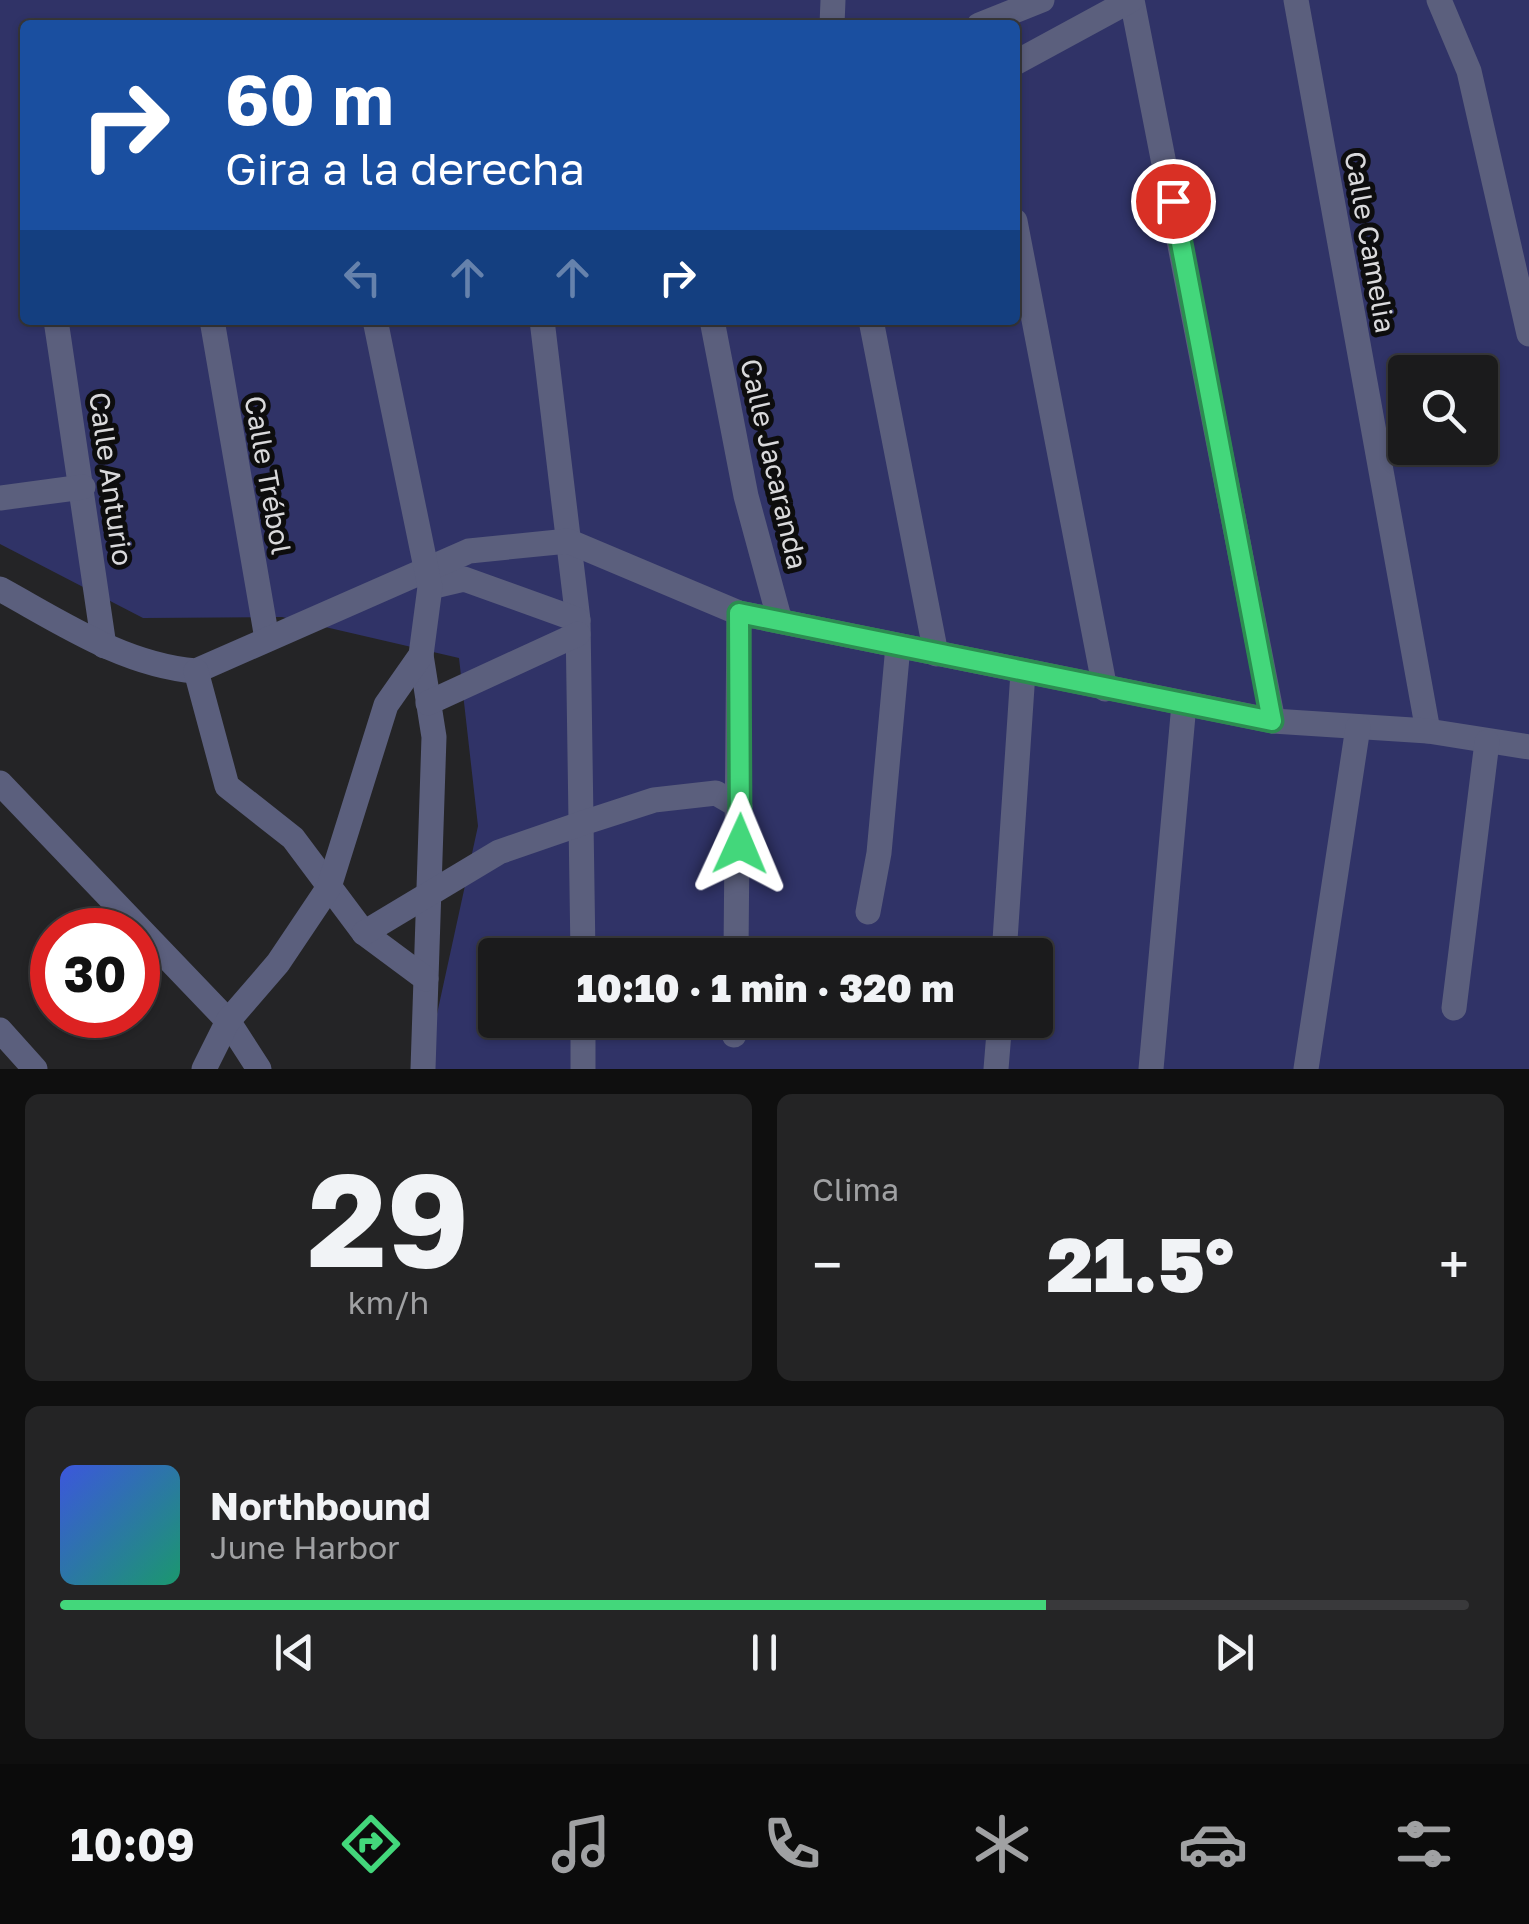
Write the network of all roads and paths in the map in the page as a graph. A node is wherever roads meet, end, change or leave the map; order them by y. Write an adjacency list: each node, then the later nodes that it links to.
1 (1042, 0): 5 (street)
2 (1131, 0): 6 (street); 33 (street)
3 (1296, 0): 35 (street, Calle Camelia)
4 (1439, 0): 14 (street)
5 (992, 20)
6 (1020, 60)
7 (1020, 247): 30 (street)
8 (57, 325): 15 (street, Calle Anturio)
9 (213, 325): 23 (street, Calle Trébol)
10 (376, 325): 18 (street)
11 (543, 325): 17 (street)
12 (713, 325): 21 (street, Calle Jacaranda)
13 (872, 325): 26 (street)
14 (1529, 334)
15 (83, 487): 16 (street); 24 (street, Calle Anturio)
16 (0, 498)
17 (568, 540): 18 (street); 20 (street); 22 (street)
18 (428, 579): 22 (street); 23 (street); 27 (street)
19 (0, 589): 24 (street)
20 (739, 613): 21 (street); 39 (street)
21 (780, 621): 25 (street)
22 (578, 627): 31 (street); 40 (street)
23 (267, 639): 28 (street)
24 (104, 646): 28 (street)
25 (898, 646): 26 (street); 43 (street)
26 (936, 654): 29 (street)
27 (421, 655): 31 (street); 41 (street)
28 (196, 671): 41 (street)
29 (1023, 672): 30 (street); 47 (street)
30 (1105, 689): 32 (street)
31 (428, 703): 42 (street)
32 (1184, 704): 33 (street); 60 (street)
33 (1272, 721): 34 (street)
34 (1358, 726): 35 (street); 61 (street)
35 (1428, 730): 37 (street)
36 (1524, 740): 37 (street)
37 (1487, 742): 49 (street)
38 (0, 783): 50 (street)
39 (740, 806): 40 (street); 46 (street)
40 (583, 823): 42 (street); 45 (street)
41 (330, 887): 44 (street); 50 (street)
42 (429, 890): 44 (street); 48 (street)
43 (868, 912)
44 (364, 933): 48 (street)
45 (583, 938)
46 (736, 938)
47 (1005, 938)
48 (426, 979): 57 (street)
49 (1454, 1008)
50 (228, 1022): 55 (street); 56 (street)
51 (0, 1030): 54 (street)
52 (583, 1038): 58 (street)
53 (999, 1038): 59 (street)
54 (35, 1069)
55 (204, 1069)
56 (259, 1069)
57 (423, 1069)
58 (584, 1069)
59 (996, 1069)
60 (1151, 1069)
61 (1306, 1069)

